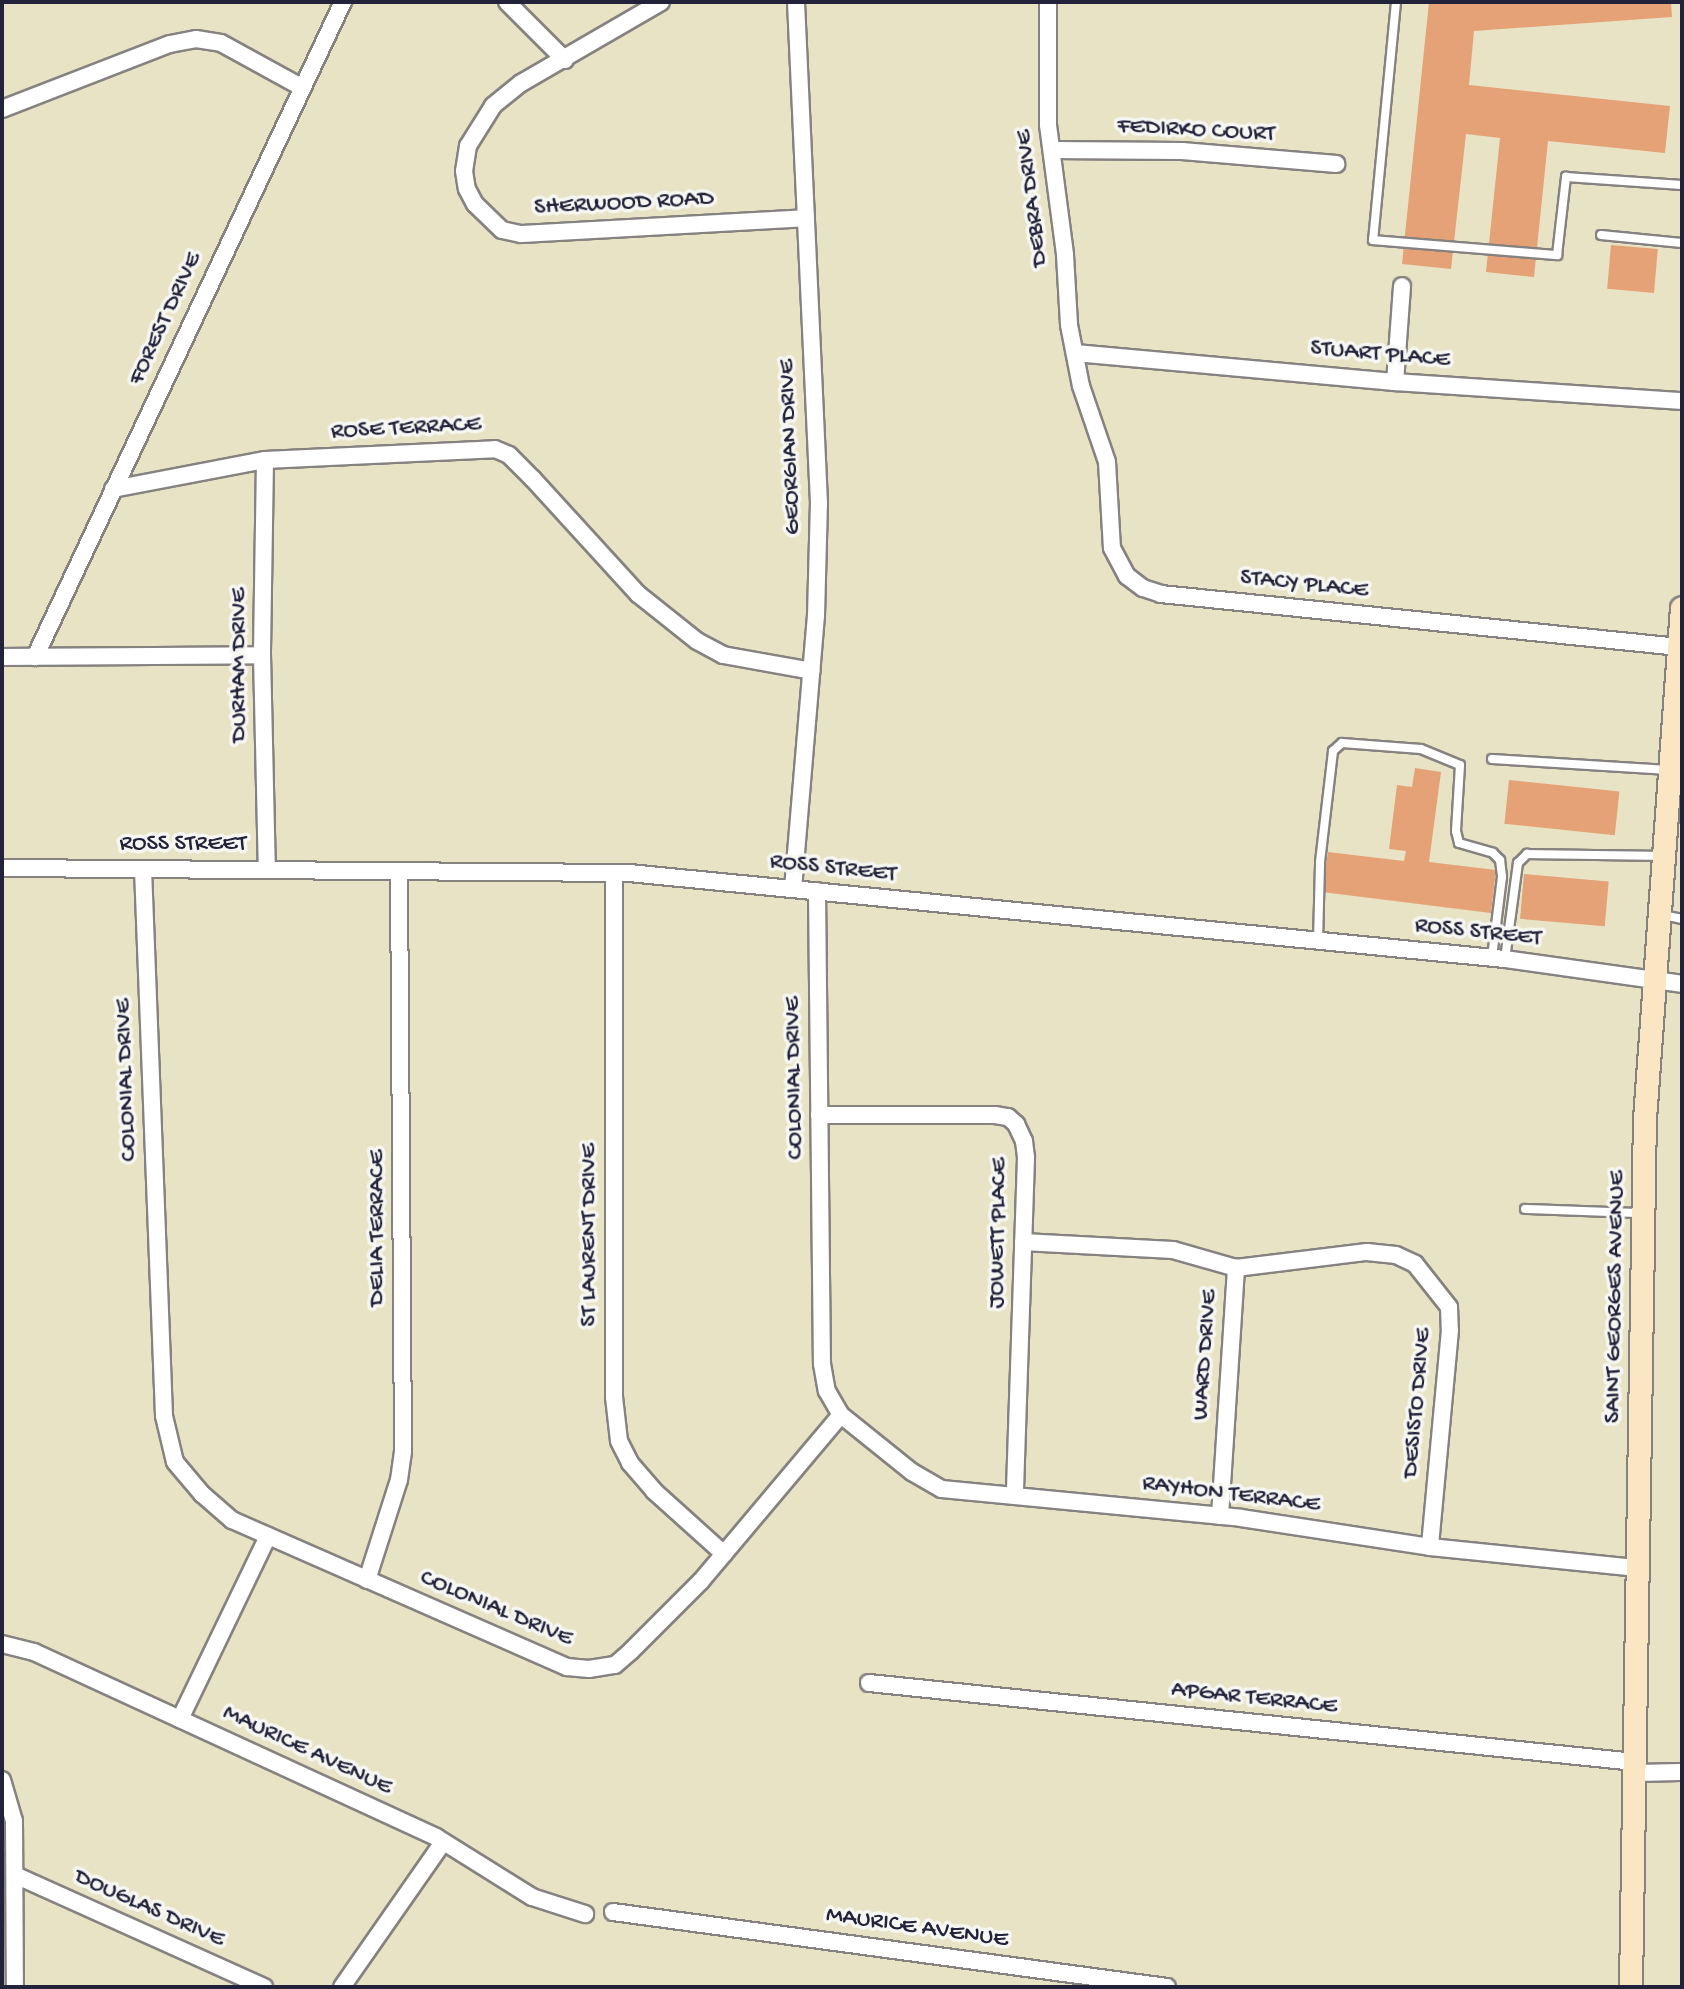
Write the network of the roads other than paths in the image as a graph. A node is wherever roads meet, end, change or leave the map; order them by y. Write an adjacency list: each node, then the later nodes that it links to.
1 (343, 2): 8 (street, FOREST DRIVE)
2 (507, 2): 7 (street)
3 (661, 2): 7 (street, SHERWOOD ROAD)
4 (796, 2): 13 (street, GEORGIAN DRIVE)
5 (1048, 2): 10 (street, DEBRA DRIVE)
6 (1396, 2): 12 (lane)
7 (565, 60): 13 (street, SHERWOOD ROAD)
8 (301, 87): 9 (street); 22 (street, FOREST DRIVE)
9 (2, 109)
10 (1052, 150): 11 (street, FEDIRKO COURT); 17 (street, DEBRA DRIVE)
11 (1336, 164)
12 (1682, 185)
13 (806, 218): 28 (street, GEORGIAN DRIVE)
14 (1601, 235): 15 (lane)
15 (1682, 243)
16 (1402, 286): 18 (street)
17 (1075, 353): 18 (street, STUART PLACE); 19 (street, DEBRA DRIVE)
18 (1395, 382): 20 (street, STUART PLACE)
19 (1081, 386): 24 (street, STACY PLACE)
20 (1682, 401)
21 (265, 460): 22 (street, ROSE TERRACE); 25 (street, DURHAM DRIVE); 28 (street, ROSE TERRACE)
22 (113, 489): 27 (street, FOREST DRIVE)
23 (1682, 608): 24 (main road, SAINT GEORGES AVENUE)
24 (1679, 647): 30 (main road, SAINT GEORGES AVENUE)
25 (262, 655): 27 (street); 34 (street, DURHAM DRIVE)
26 (2, 657): 27 (street)
27 (35, 657)
28 (812, 671): 37 (street, GEORGIAN DRIVE)
29 (1492, 759): 30 (lane)
30 (1676, 770): 31 (main road, SAINT GEORGES AVENUE)
31 (1664, 856): 39 (main road, SAINT GEORGES AVENUE); 42 (lane)
32 (2, 868): 33 (street, ROSS STREET)
33 (143, 869): 34 (street, ROSS STREET); 53 (street, COLONIAL DRIVE)
34 (267, 870): 35 (street, ROSS STREET)
35 (399, 871): 36 (street, ROSS STREET); 57 (street, DELIA TERRACE)
36 (614, 873): 37 (street, ROSS STREET); 55 (street, ST LAURENT DRIVE)
37 (793, 889): 38 (street, ROSS STREET)
38 (817, 891): 41 (street, ROSS STREET); 45 (street, COLONIAL DRIVE)
39 (1659, 915): 40 (lane); 43 (main road, SAINT GEORGES AVENUE)
40 (1682, 919)
41 (1318, 941): 42 (street, ROSS STREET); 42 (lane)
42 (1499, 959): 43 (street, ROSS STREET)
43 (1655, 980): 44 (street, ROSS STREET); 47 (main road, SAINT GEORGES AVENUE)
44 (1682, 984)
45 (819, 1115): 48 (street, JOWETT PLACE); 50 (street, COLONIAL DRIVE)
46 (1525, 1209): 47 (lane)
47 (1643, 1214): 56 (main road, SAINT GEORGES AVENUE)
48 (1023, 1242): 49 (street, WARD DRIVE); 51 (street, JOWETT PLACE)
49 (1236, 1268): 52 (street, WARD DRIVE); 54 (street, DESISTO DRIVE)
50 (841, 1415): 51 (street, RAYHON TERRACE); 55 (street, COLONIAL DRIVE)
51 (1015, 1496): 52 (street, RAYHON TERRACE)
52 (1220, 1516): 54 (street, RAYHON TERRACE)
53 (268, 1536): 57 (street, COLONIAL DRIVE); 60 (street)
54 (1430, 1547): 56 (street, RAYHON TERRACE)
55 (724, 1554): 57 (street, COLONIAL DRIVE)
56 (1638, 1568): 61 (main road, SAINT GEORGES AVENUE)
57 (367, 1580)
58 (2, 1644): 60 (street, MAURICE AVENUE)
59 (869, 1683): 61 (street, APGAR TERRACE)
60 (180, 1719): 64 (street, MAURICE AVENUE)
61 (1635, 1768): 62 (street, APGAR TERRACE); 74 (main road, SAINT GEORGES AVENUE)
62 (1682, 1772)
63 (2, 1780): 65 (street)
64 (443, 1842): 67 (street, MAURICE AVENUE); 71 (street)
65 (15, 1875): 69 (street); 70 (street, DOUGLAS DRIVE)
66 (613, 1912): 68 (street, MAURICE AVENUE)
67 (585, 1914)
68 (1036, 1969): 72 (street); 73 (street, MAURICE AVENUE)
69 (15, 1987)
70 (264, 1987)
71 (342, 1987)
72 (1033, 1987)
73 (1167, 1987)
74 (1631, 1987)

